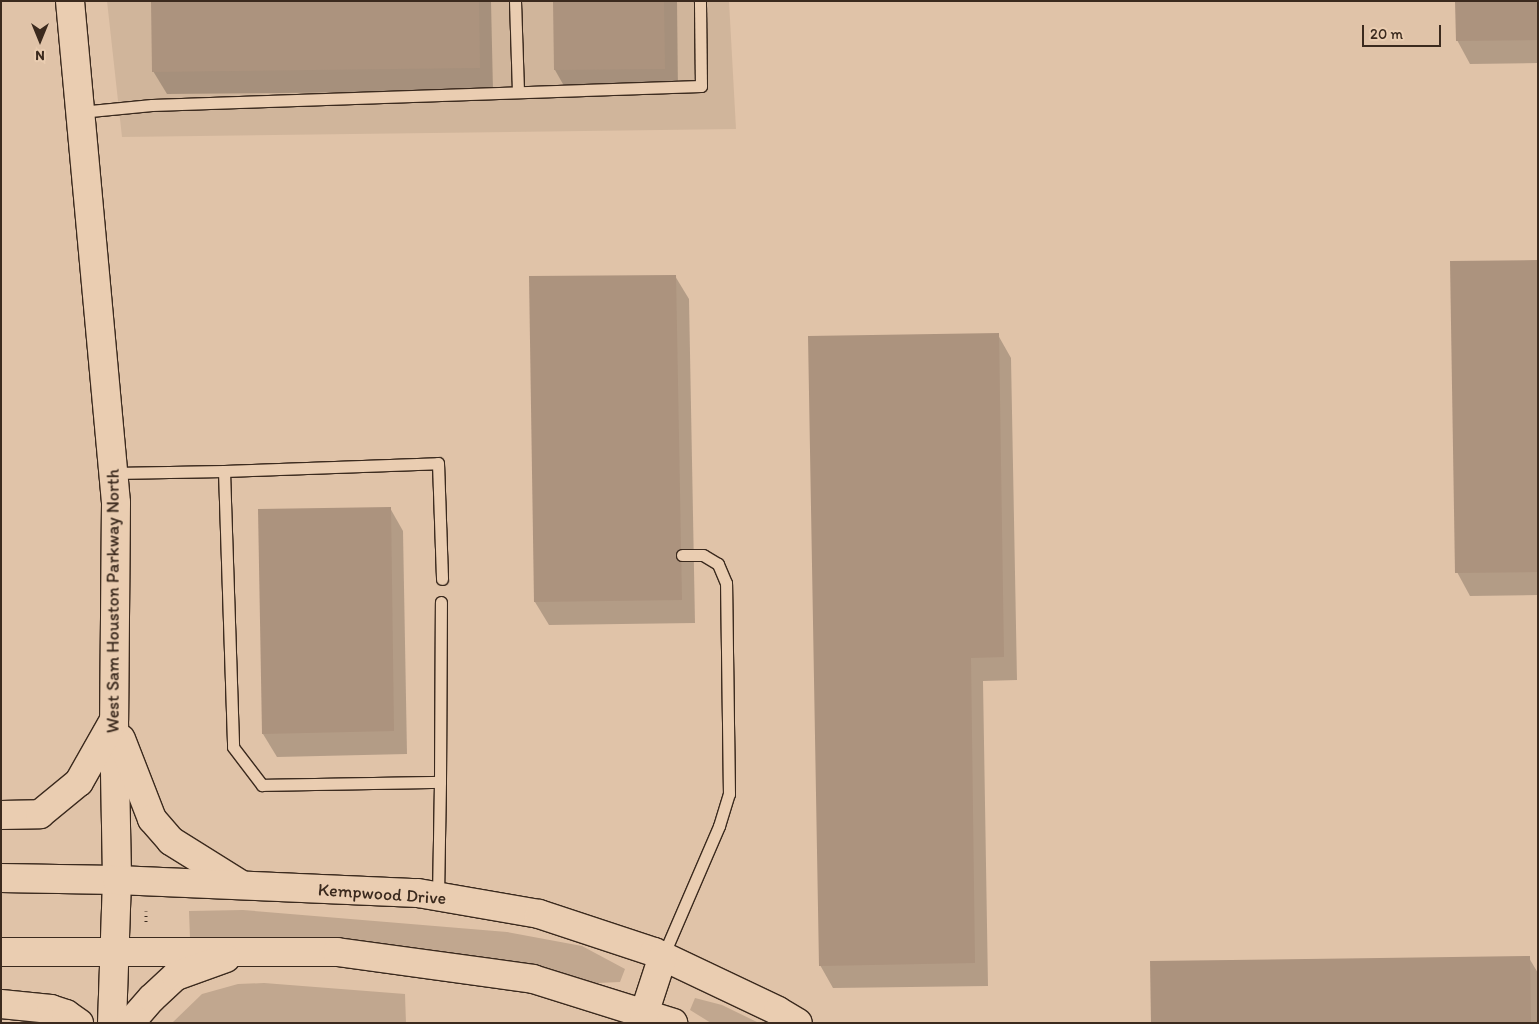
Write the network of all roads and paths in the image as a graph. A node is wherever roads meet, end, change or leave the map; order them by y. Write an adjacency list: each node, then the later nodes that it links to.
1 (70, 1): 5 (main road, West Sam Houston Parkway North)
2 (515, 1): 4 (lane)
3 (700, 1): 4 (lane)
4 (518, 91): 5 (lane)
5 (80, 112): 7 (main road, West Sam Houston Parkway North)
6 (224, 470): 7 (lane); 9 (lane); 12 (lane)
7 (114, 473): 11 (main road, West Sam Houston Parkway North)
8 (682, 555): 21 (lane)
9 (442, 579)
10 (441, 602): 12 (lane)
11 (114, 721): 13 (main road); 15 (main road, West Sam Houston Parkway North); 16 (main road)
12 (440, 782): 17 (lane)
13 (1, 815)
14 (1, 878): 15 (main road, Kempwood Drive)
15 (117, 880): 16 (main road, Kempwood Drive); 19 (main road, West Sam Houston Parkway North)
16 (242, 886): 17 (main road, Kempwood Drive)
17 (438, 896): 21 (main road, Kempwood Drive)
18 (1, 952): 19 (main road)
19 (115, 952): 20 (main road); 25 (main road, West Sam Houston Parkway North)
20 (242, 952): 23 (main road); 26 (main road)
21 (663, 956): 23 (main road); 28 (main road, Kempwood Drive)
22 (1, 1004): 24 (main road)
23 (643, 1018): 27 (main road)
24 (80, 1023)
25 (112, 1023)
26 (130, 1023)
27 (673, 1023)
28 (798, 1023)

